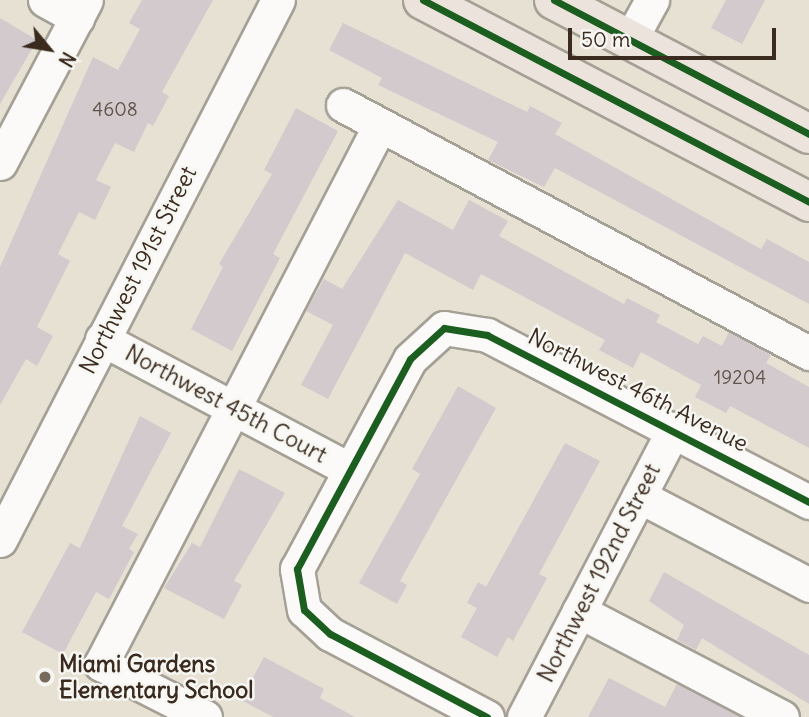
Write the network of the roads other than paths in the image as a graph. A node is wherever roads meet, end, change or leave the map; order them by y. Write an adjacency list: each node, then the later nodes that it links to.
1 (45, 0): 6 (street)
2 (278, 0): 13 (street, Northwest 191st Street)
3 (423, 0): 12 (main road)
4 (554, 0): 7 (main road)
5 (652, 0): 7 (street)
6 (82, 9): 11 (street)
7 (630, 40): 10 (main road)
8 (343, 105): 9 (street)
9 (380, 125): 14 (street); 15 (street)
10 (809, 134)
11 (0, 163)
12 (809, 202)
13 (102, 338): 15 (street, Northwest 45th Court); 20 (street, Northwest 191st Street)
14 (809, 353)
15 (233, 408): 17 (street, Northwest 45th Court); 23 (street)
16 (674, 429): 17 (street, Northwest 46th Avenue); 18 (street, Northwest 192nd Street); 19 (street, Northwest 46th Avenue)
17 (350, 470): 24 (street)
18 (639, 496): 21 (street); 22 (street, Northwest 192nd Street)
19 (809, 502)
20 (0, 540)
21 (809, 585)
22 (579, 611): 25 (street, Northwest 192nd Street); 26 (street)
23 (205, 717)
24 (487, 717)
25 (524, 717)
26 (782, 717)

